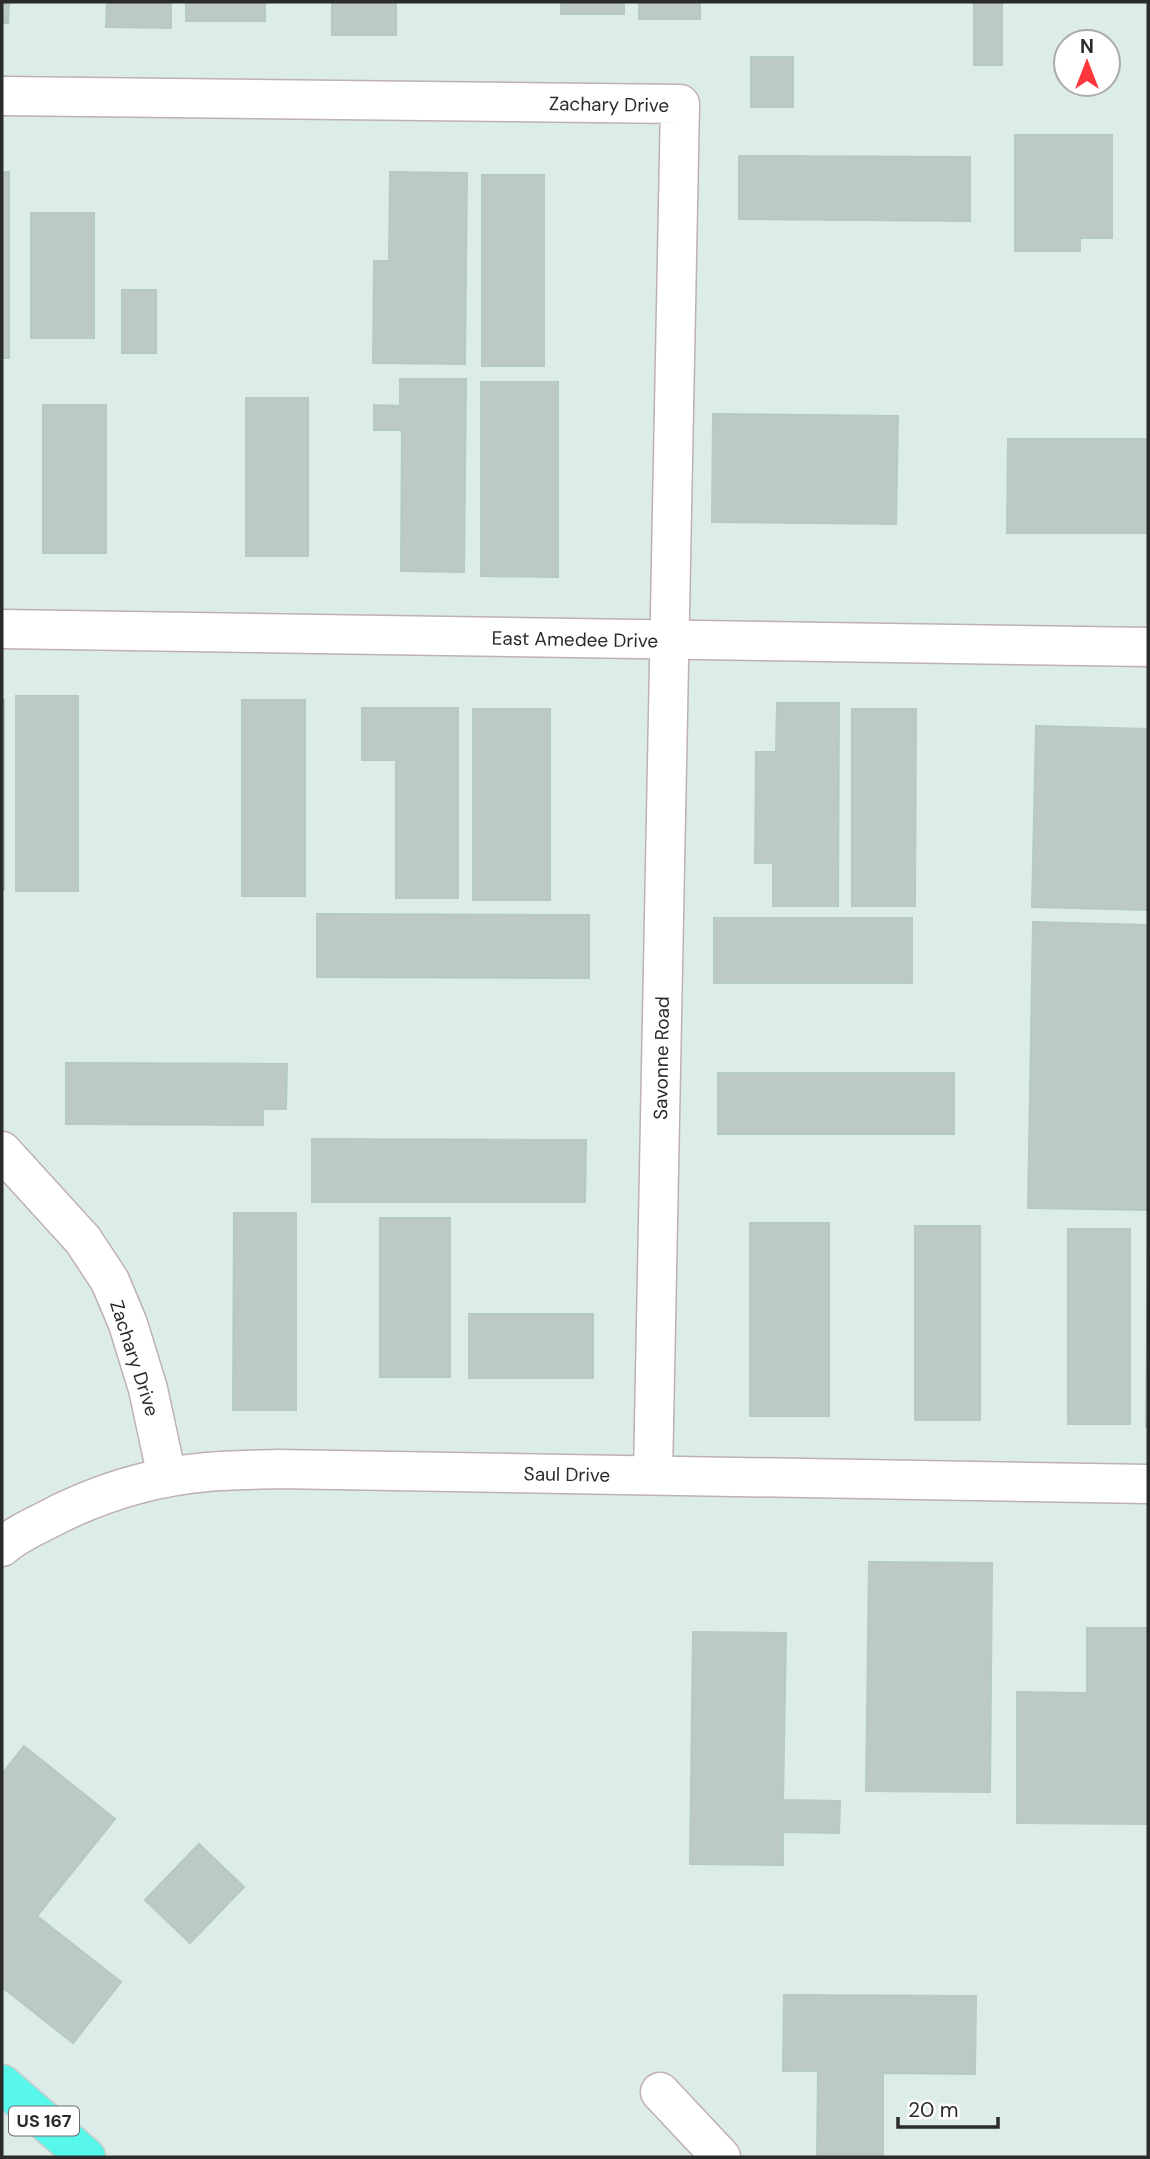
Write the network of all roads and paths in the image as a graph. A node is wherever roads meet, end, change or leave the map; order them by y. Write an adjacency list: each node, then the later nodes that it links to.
1 (2, 96): 3 (street, Zachary Drive)
2 (2, 629): 3 (street, East Amedee Drive)
3 (668, 640): 4 (street, East Amedee Drive); 6 (street, Savonne Road)
4 (1148, 647)
5 (2, 1152): 7 (street, Zachary Drive)
6 (653, 1475): 7 (street, Saul Drive); 8 (street, Saul Drive)
7 (167, 1477): 9 (street, Saul Drive)
8 (1148, 1484)
9 (2, 1547)
10 (2, 2084): 12 (main road, US 167)
11 (660, 2092): 13 (street)
12 (86, 2157)
13 (721, 2157)

